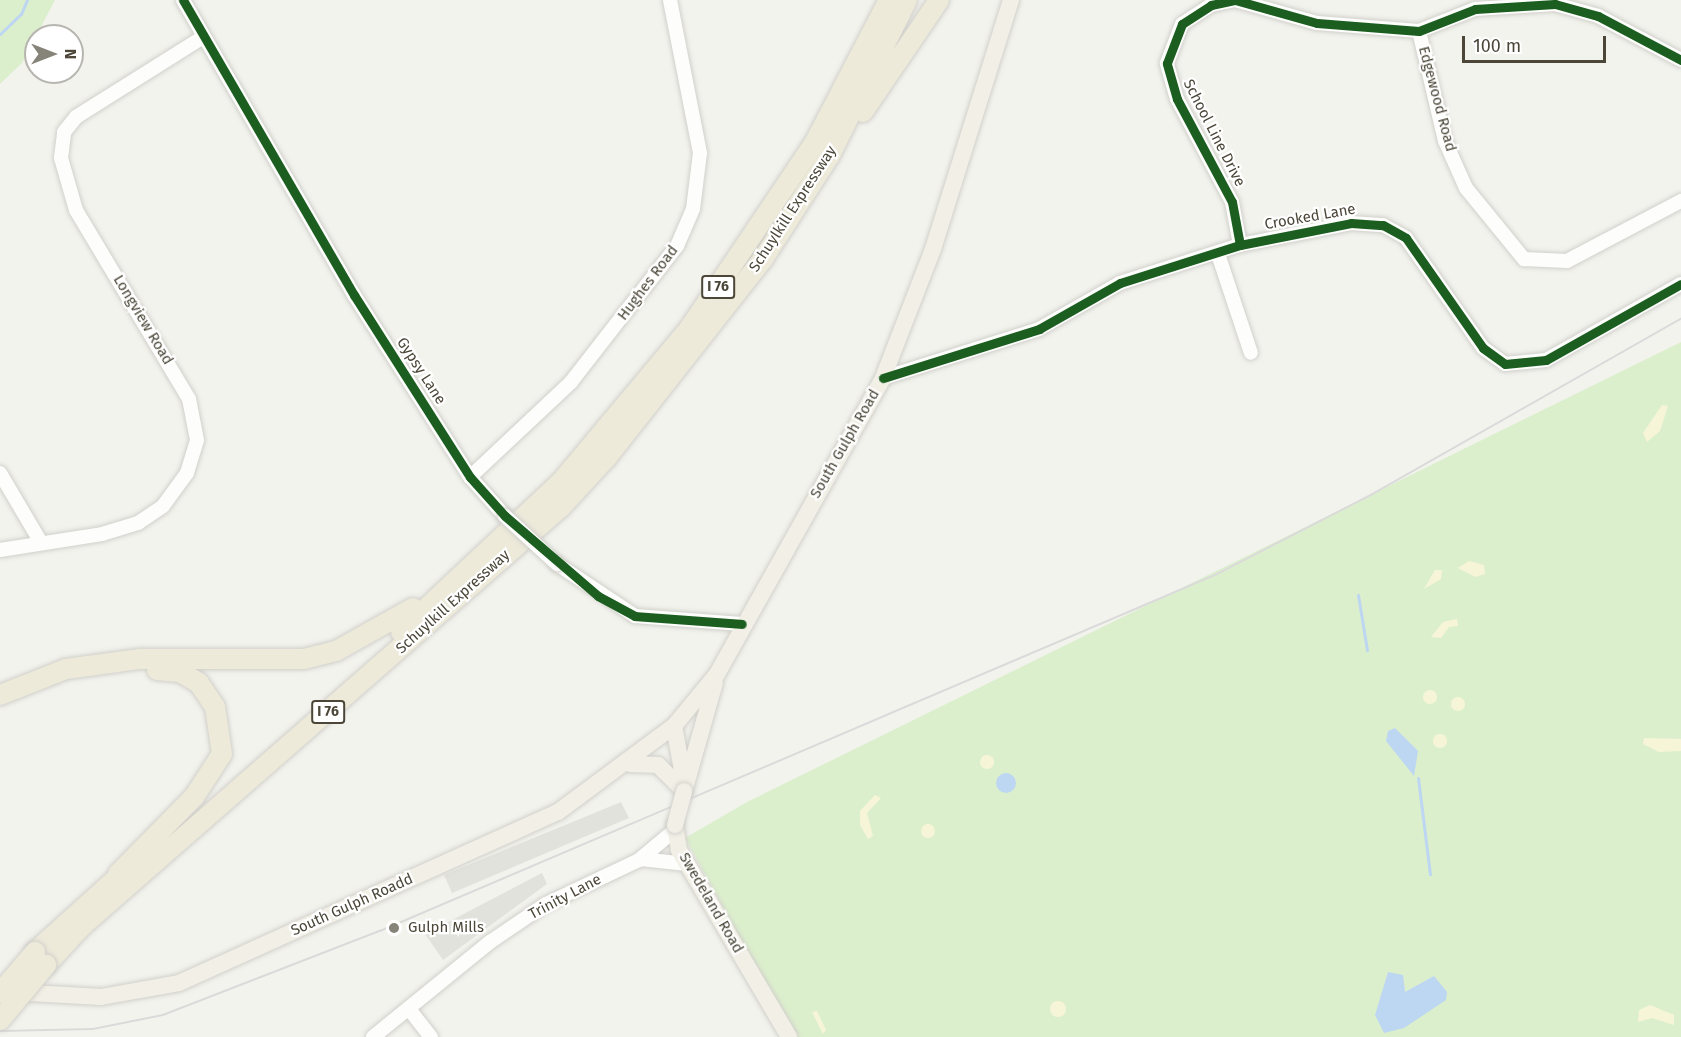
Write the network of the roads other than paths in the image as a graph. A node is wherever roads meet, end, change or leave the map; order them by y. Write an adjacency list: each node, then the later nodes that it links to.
1 (183, 0): 8 (street, Gypsy Lane)
2 (670, 0): 18 (street, Hughes Road)
3 (889, 0): 19 (highway, Schuylkill Expressway / I 76)
4 (907, 0): 10 (highway, Schuylkill Expressway / I 76)
5 (939, 0): 10 (highway)
6 (1011, 0): 16 (main road, South Gulph Road)
7 (1419, 31): 9 (street, School Line Drive); 11 (street, Edgewood Road); 12 (street, School Line Drive)
8 (203, 38): 18 (street, Gypsy Lane); 20 (street, Longview Road)
9 (1681, 60)
10 (830, 154): 34 (highway, Schuylkill Expressway / I 76)
11 (1681, 201)
12 (1240, 245): 13 (street, Crooked Lane); 14 (street, Crooked Lane)
13 (1218, 254): 15 (street); 16 (street, Crooked Lane)
14 (1681, 284)
15 (1251, 352)
16 (883, 378): 22 (main road, South Gulph Road)
17 (0, 473): 20 (street)
18 (470, 477): 22 (street, Gypsy Lane, bridge)
19 (501, 540): 24 (highway); 33 (highway, Schuylkill Expressway / I 76)
20 (40, 541): 21 (street, Longview Road)
21 (0, 550)
22 (742, 624): 23 (main road, South Gulph Road)
23 (717, 674): 26 (main road, South Gulph Road); 27 (main road)
24 (0, 695)
25 (0, 710): 33 (highway)
26 (674, 726): 27 (main road); 28 (main road, South Gulph Roadd); 29 (main road)
27 (695, 757): 29 (main road)
28 (630, 764): 29 (main road); 35 (main road, South Gulph Roadd)
29 (684, 790): 30 (main road, bridge)
30 (675, 827): 31 (street, Trinity Lane); 32 (main road, Swedeland Road)
31 (639, 860): 32 (street); 36 (street, Trinity Lane)
32 (687, 864): 40 (main road, Swedeland Road)
33 (106, 886): 34 (highway, Schuylkill Expressway / I 76)
34 (40, 958): 35 (highway, Schuylkill Expressway / I 76, bridge); 37 (highway, Schuylkill Expressway / I 76, bridge)
35 (0, 991)
36 (409, 1009): 38 (street, Trinity Lane); 39 (street)
37 (0, 1020)
38 (373, 1037)
39 (432, 1037)
40 (789, 1037)

